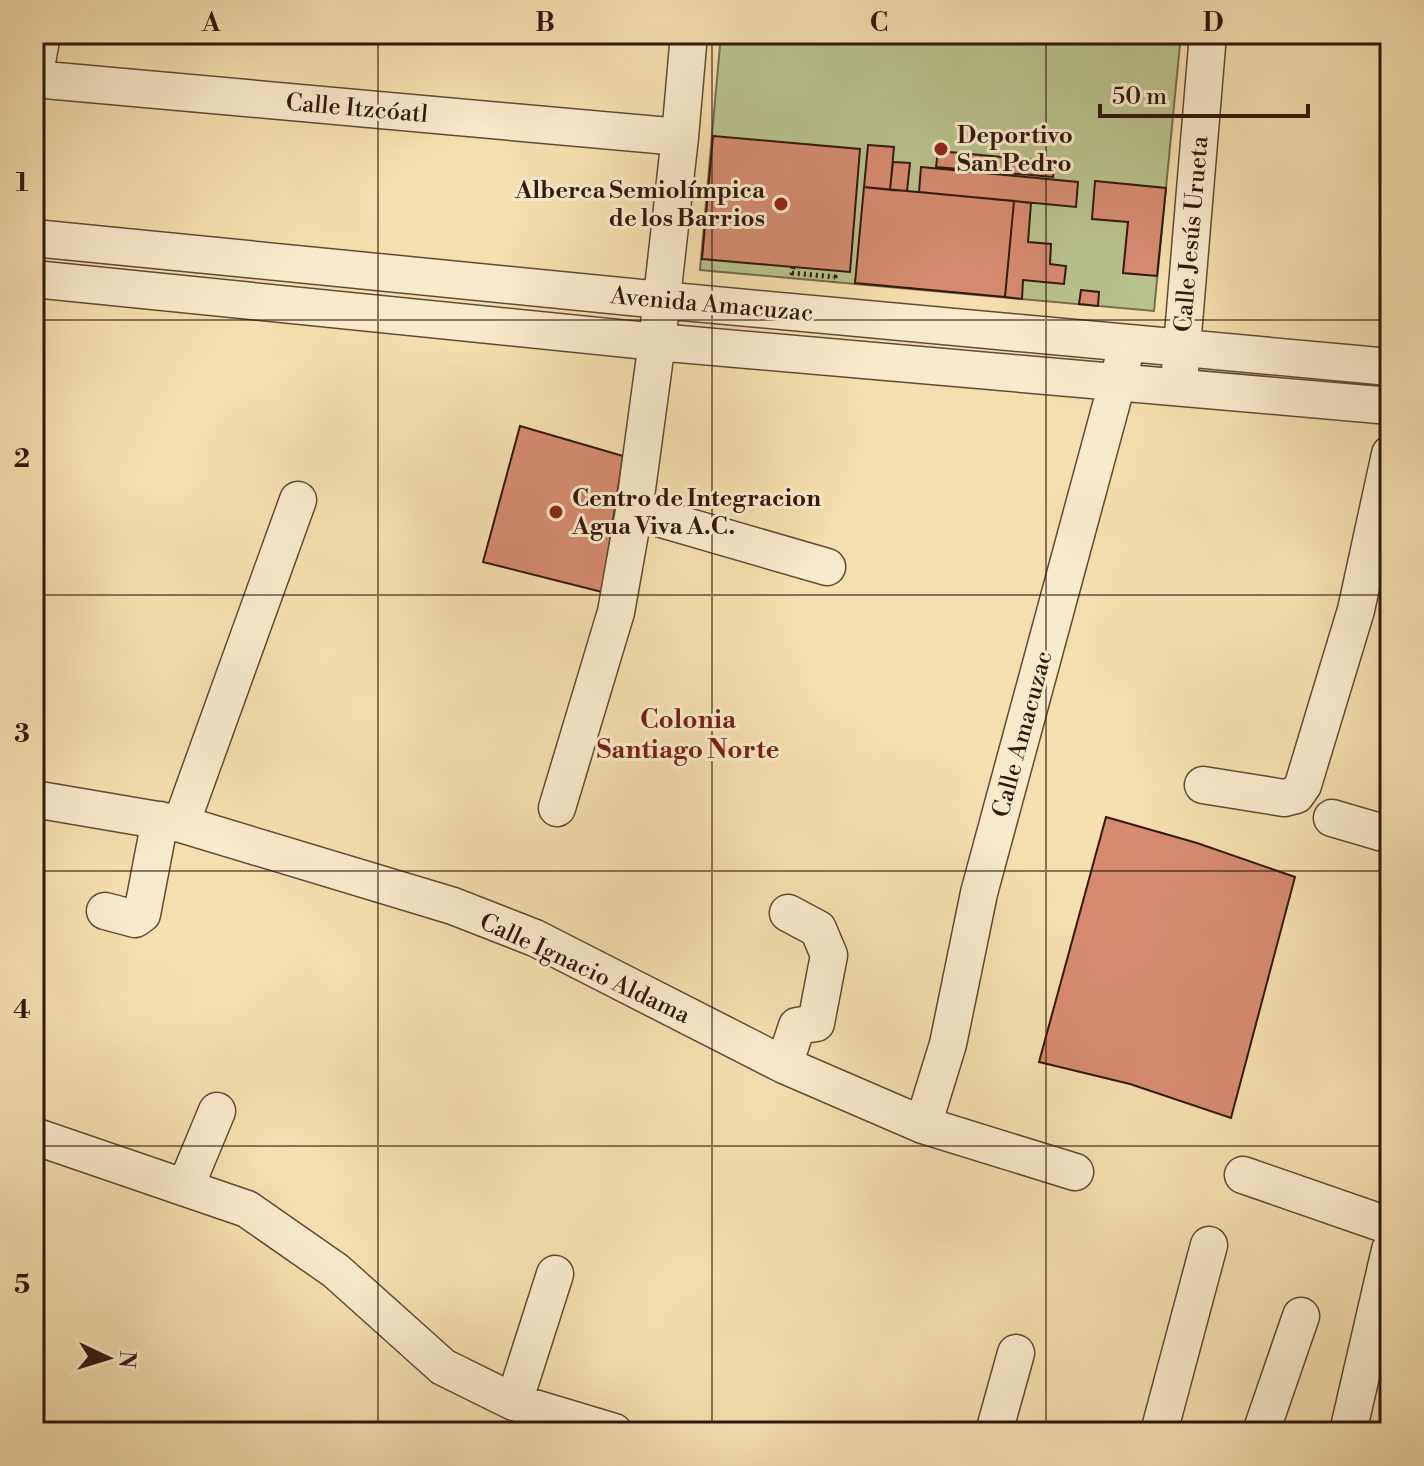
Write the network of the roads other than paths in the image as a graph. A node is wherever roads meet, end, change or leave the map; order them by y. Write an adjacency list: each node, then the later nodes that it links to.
1 (42, 34): 4 (street)
2 (689, 34): 5 (street)
3 (1208, 34): 11 (street, Calle Jesús Urueta)
4 (34, 79): 5 (street, Calle Itzcóatl)
5 (680, 137): 8 (street)
6 (34, 238): 8 (street, Avenida Amacuzac)
7 (34, 279): 9 (street, Avenida Amacuzac)
8 (661, 300): 9 (street); 10 (street, Avenida Amacuzac)
9 (657, 342): 13 (street, Avenida Amacuzac); 18 (street)
10 (1128, 343): 11 (street, Avenida Amacuzac); 13 (street, Calle Amacuzac)
11 (1181, 348): 12 (street, Avenida Amacuzac); 14 (street, Calle Jesús Urueta)
12 (1390, 367)
13 (1117, 383): 14 (street, Avenida Amacuzac); 30 (street, Calle Amacuzac)
14 (1180, 387): 15 (street, Avenida Amacuzac)
15 (1390, 406)
16 (1390, 454): 20 (street)
17 (298, 500): 24 (street)
18 (634, 511): 19 (street); 22 (street)
19 (827, 567)
20 (1203, 785)
21 (34, 799): 24 (street, Calle Ignacio Aldama)
22 (557, 808)
23 (1332, 818): 25 (street)
24 (170, 822): 26 (street); 28 (street, Calle Ignacio Aldama)
25 (1390, 835)
26 (105, 911)
27 (788, 913): 28 (street)
28 (784, 1065): 30 (street, Calle Ignacio Aldama)
29 (217, 1111): 34 (street)
30 (923, 1125): 32 (street, Calle Ignacio Aldama)
31 (34, 1136): 34 (street)
32 (1075, 1172)
33 (1243, 1175): 35 (street)
34 (185, 1188): 41 (street)
35 (1390, 1226)
36 (1209, 1245): 44 (street)
37 (1390, 1250): 46 (street)
38 (555, 1274): 41 (street)
39 (1301, 1316): 45 (street)
40 (1016, 1353): 43 (street)
41 (514, 1402): 42 (street)
42 (614, 1432)
43 (994, 1432)
44 (1159, 1432)
45 (1261, 1432)
46 (1348, 1432)

